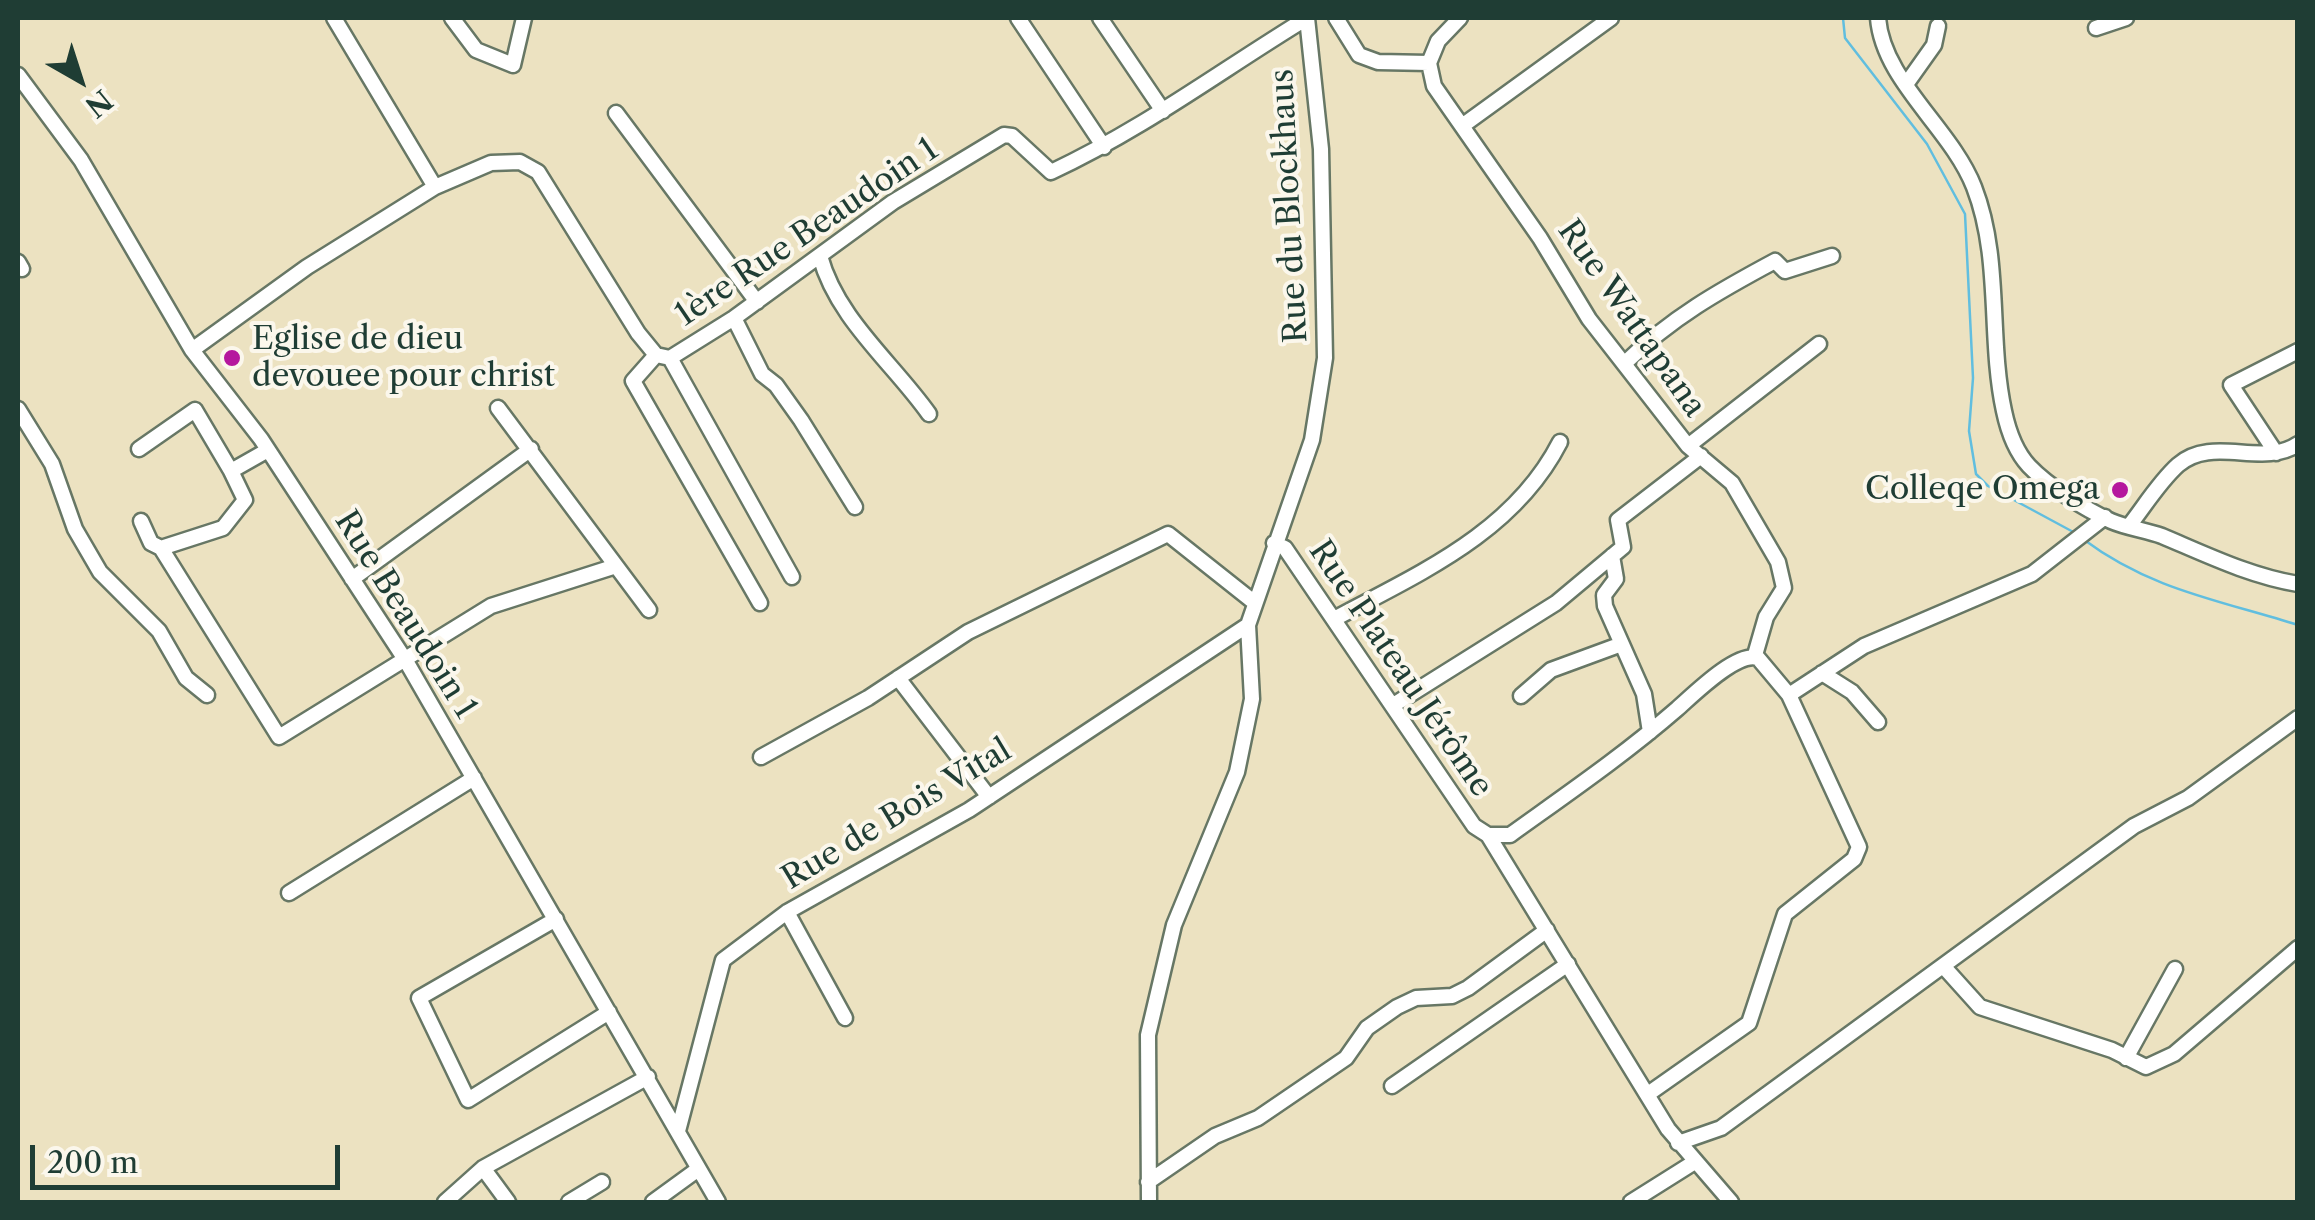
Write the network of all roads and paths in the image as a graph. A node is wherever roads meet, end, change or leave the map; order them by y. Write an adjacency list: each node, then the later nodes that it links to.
1 (334, 18): 21 (street)
2 (452, 18): 3 (street)
3 (524, 18)
4 (1018, 18): 20 (street)
5 (1100, 18): 17 (street)
6 (1307, 18): 17 (street, 1ère Rue Beaudoin 1); 47 (street, Rue du Blockhaus)
7 (1336, 18): 14 (street)
8 (1460, 18): 14 (street)
9 (1611, 18): 19 (street)
10 (1878, 18): 16 (street)
11 (2126, 18): 13 (street)
12 (1938, 26): 16 (street)
13 (2096, 28)
14 (1429, 63): 19 (street, Rue Wattapana)
15 (18, 75): 27 (street, Rue Beaudoin 1)
16 (1907, 83): 44 (street)
17 (1164, 111): 20 (street, 1ère Rue Beaudoin 1)
18 (616, 113): 24 (street)
19 (1462, 126): 30 (street, Rue Wattapana)
20 (1104, 147): 22 (street, 1ère Rue Beaudoin 1)
21 (435, 187): 27 (street, 1ère Rue Beaudoin 1); 29 (street, 1ère Rue Beaudoin 1)
22 (820, 256): 24 (street, 1ère Rue Beaudoin 1); 33 (street)
23 (1832, 256): 30 (street)
24 (757, 302): 25 (street, 1ère Rue Beaudoin 1)
25 (734, 318): 29 (street, 1ère Rue Beaudoin 1); 43 (street)
26 (1819, 344): 36 (street)
27 (192, 350): 39 (street, Rue Beaudoin 1)
28 (2298, 351): 40 (street)
29 (663, 356): 51 (street); 54 (street)
30 (1625, 363): 36 (street, Rue Wattapana)
31 (498, 408): 38 (street)
32 (18, 410): 64 (street)
33 (929, 414)
34 (1560, 442): 57 (street)
35 (2298, 444): 40 (street)
36 (1688, 446): 41 (street, Rue Wattapana)
37 (138, 449): 42 (street)
38 (531, 449): 50 (street); 52 (street)
39 (268, 450): 42 (street); 52 (street, Rue Beaudoin 1)
40 (2276, 452): 46 (street)
41 (1701, 456): 49 (street); 60 (street, Rue Wattapana)
42 (231, 472): 48 (street)
43 (855, 507)
44 (2105, 517): 46 (street); 62 (street)
45 (141, 522): 48 (street)
46 (2129, 526): 53 (street)
47 (1274, 543): 55 (street, Rue du Blockhaus); 57 (street, Rue Plateau Jérôme)
48 (161, 548): 61 (street)
49 (1612, 556): 59 (street); 67 (street)
50 (616, 566): 56 (street); 61 (street)
51 (792, 577)
52 (352, 579): 61 (street, Rue Beaudoin 1)
53 (2298, 584)
54 (760, 603)
55 (1255, 603): 58 (street, Rue du Blockhaus); 63 (street)
56 (650, 610)
57 (1336, 618): 67 (street, Rue Plateau Jérôme)
58 (1248, 625): 73 (street, Rue de Bois Vital); 95 (street, Rue du Blockhaus)
59 (1619, 645): 66 (street); 70 (street)
60 (1755, 655): 65 (street); 70 (street, Rue Plateau Jérôme)
61 (406, 662): 72 (street, Rue Beaudoin 1)
62 (1822, 673): 65 (street); 69 (street)
63 (898, 678): 71 (street); 73 (street)
64 (207, 695)
65 (1789, 695): 88 (street)
66 (1521, 696)
67 (1395, 704): 74 (street, Rue Plateau Jérôme)
68 (2298, 718): 81 (street)
69 (1878, 722)
70 (1650, 732): 74 (street, Rue Plateau Jérôme)
71 (761, 757)
72 (474, 778): 75 (street); 77 (street, Rue Beaudoin 1)
73 (988, 797): 76 (street, Rue de Bois Vital)
74 (1488, 835): 78 (street)
75 (290, 893)
76 (787, 912): 84 (street); 89 (street, Rue de Bois Vital)
77 (556, 919): 83 (street, Rue Beaudoin 1); 83 (street)
78 (1547, 930): 80 (street); 95 (street)
79 (2298, 948): 85 (street)
80 (1568, 964): 87 (street); 88 (street)
81 (1944, 967): 85 (street); 90 (street)
82 (2175, 969): 85 (street)
83 (609, 1012): 86 (street, Rue Beaudoin 1)
84 (844, 1018)
85 (2126, 1058)
86 (648, 1078): 89 (street, Rue Beaudoin 1); 92 (street)
87 (1392, 1086)
88 (1648, 1094): 90 (street)
89 (678, 1130): 93 (street, Rue Beaudoin 1)
90 (1678, 1142): 91 (street)
91 (1693, 1163): 102 (street); 103 (street)
92 (483, 1168): 96 (street); 97 (street)
93 (697, 1170): 99 (street); 100 (street, Rue Beaudoin 1)
94 (602, 1182): 98 (street)
95 (1148, 1182): 101 (street, Rue du Blockhaus)
96 (445, 1202)
97 (508, 1202)
98 (569, 1202)
99 (652, 1202)
100 (718, 1202)
101 (1149, 1202)
102 (1632, 1202)
103 (1730, 1202)

